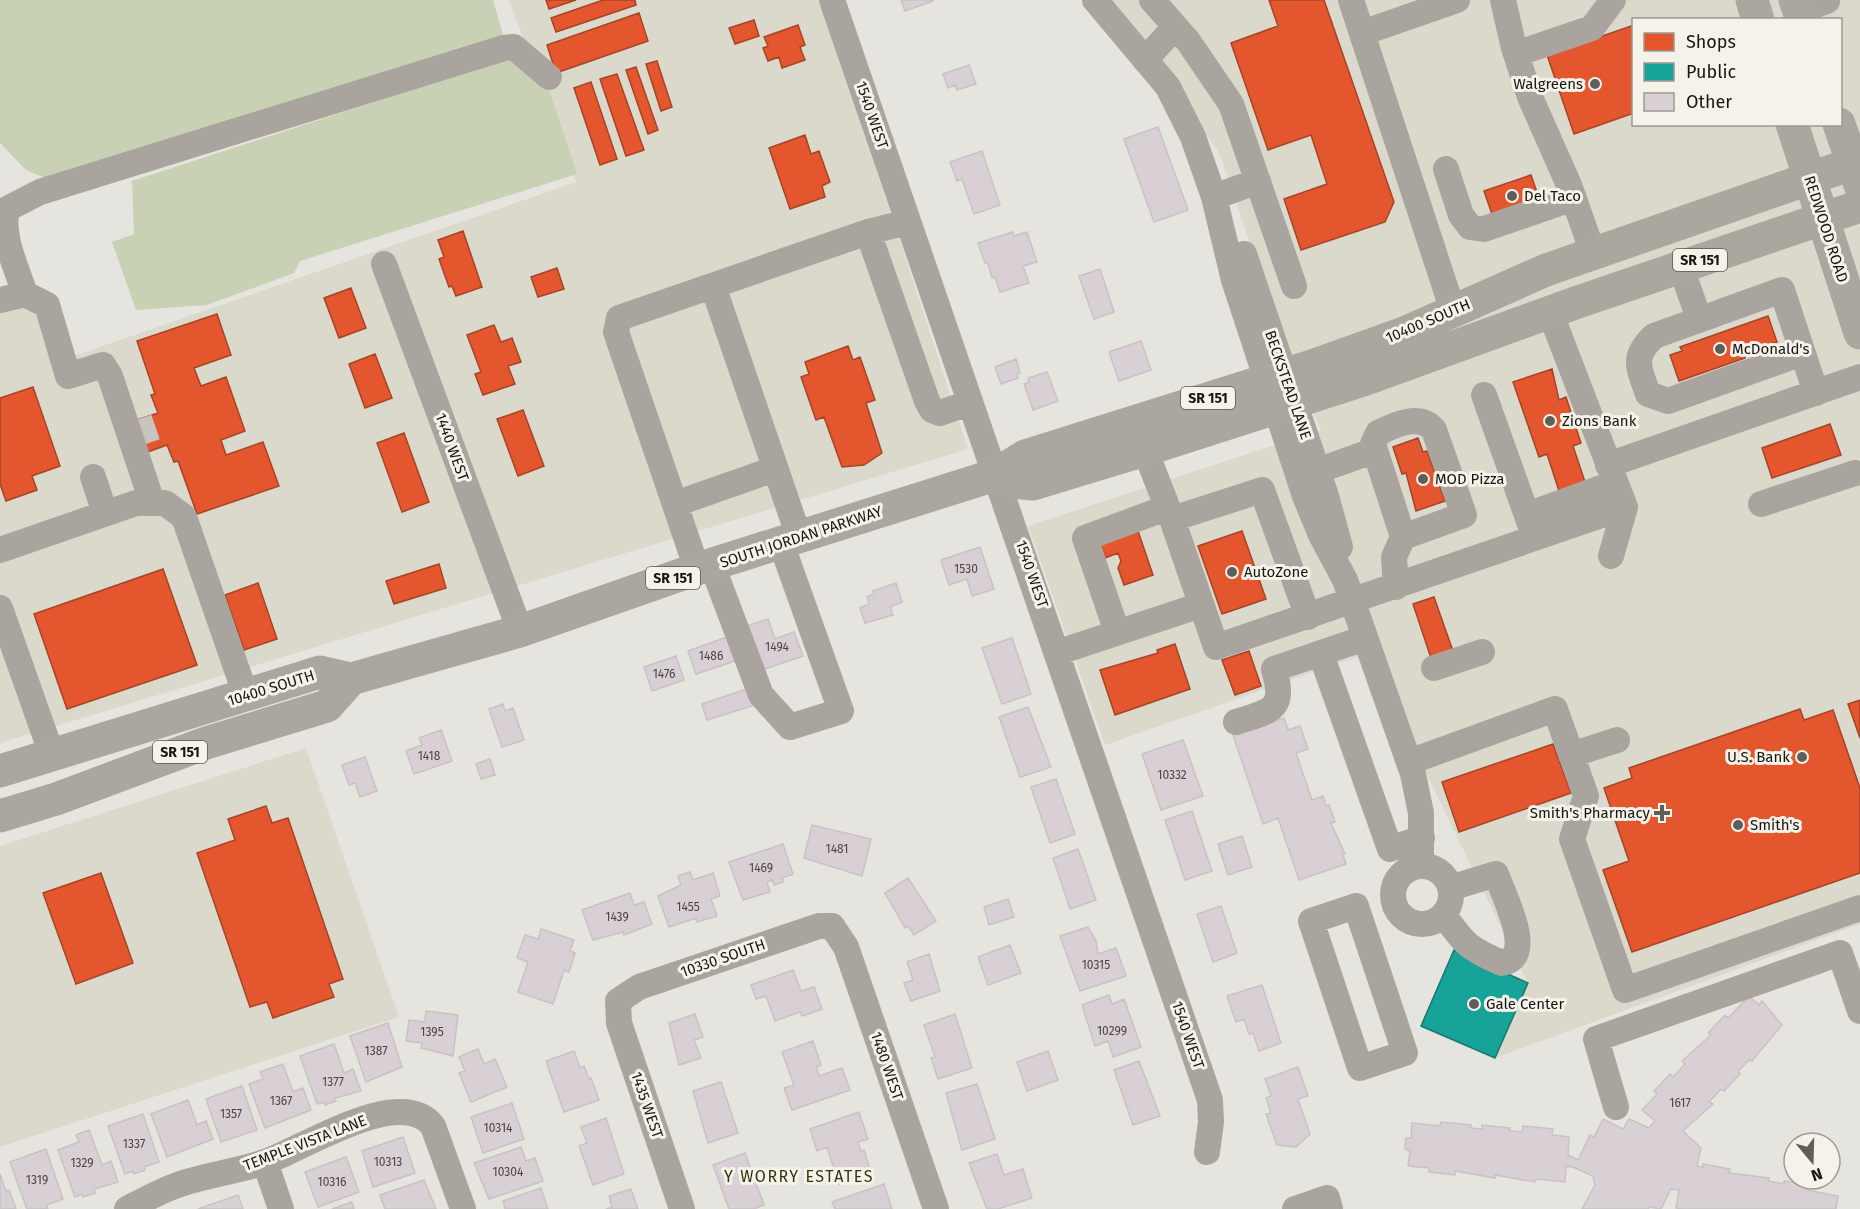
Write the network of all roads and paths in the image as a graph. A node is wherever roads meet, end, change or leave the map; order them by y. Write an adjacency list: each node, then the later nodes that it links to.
1 (832, 0): 25 (street, 1540 WEST)
2 (1095, 0): 13 (street, BECKSTEAD LANE)
3 (1152, 0): 10 (street)
4 (1351, 0): 11 (street)
5 (1457, 0): 11 (street)
6 (1503, 0): 12 (street)
7 (1613, 0): 12 (street)
8 (1752, 0): 9 (main road)
9 (1757, 18)
10 (1175, 27): 13 (street); 20 (street)
11 (1362, 33): 34 (street)
12 (1516, 54): 22 (street)
13 (1145, 60): 21 (street, BECKSTEAD LANE)
14 (549, 77): 32 (street)
15 (1793, 126): 19 (main road, REDWOOD ROAD)
16 (1840, 126): 18 (main road)
17 (1446, 169): 22 (street)
18 (1857, 170): 19 (main road, 10400 SOUTH / SR 151)
19 (1810, 179): 24 (main road, REDWOOD ROAD); 27 (main road, 10400 SOUTH / SR 151)
20 (1258, 181): 21 (street); 31 (street)
21 (1214, 197): 40 (street, BECKSTEAD LANE)
22 (1574, 198): 27 (street)
23 (1860, 206): 24 (main road, 10400 SOUTH / SR 151)
24 (1823, 218): 29 (main road, 10400 SOUTH / SR 151); 37 (main road, REDWOOD ROAD)
25 (908, 222): 26 (street); 44 (street, 1540 WEST)
26 (868, 232): 30 (street); 44 (street)
27 (1593, 253): 34 (main road, 10400 SOUTH / SR 151)
28 (384, 264): 72 (street, 1440 WEST)
29 (1681, 267): 35 (main road, 10400 SOUTH / SR 151); 36 (street)
30 (713, 286): 48 (street); 56 (street)
31 (1294, 286)
32 (25, 294): 33 (street); 55 (street)
33 (0, 300)
34 (1453, 311): 40 (main road, 10400 SOUTH / SR 151)
35 (1550, 312): 40 (main road, 10400 SOUTH / SR 151); 51 (street)
36 (1699, 319): 38 (street); 43 (street)
37 (1860, 333)
38 (1802, 353): 41 (street); 43 (street)
39 (1860, 377): 41 (street)
40 (1281, 392): 46 (main road, 10400 SOUTH / SR 151); 50 (street, BECKSTEAD LANE); 52 (main road, 10400 SOUTH / SR 151)
41 (1816, 393): 45 (street)
42 (1484, 395): 61 (street)
43 (1668, 401): 45 (street)
44 (969, 403): 52 (street, 1540 WEST)
45 (1681, 440): 51 (street)
46 (1145, 450): 52 (main road, 10400 SOUTH / SR 151); 60 (street)
47 (1373, 451): 50 (street); 62 (street); 62 (street)
48 (775, 469): 56 (street); 63 (street)
49 (1855, 473): 57 (street)
50 (1308, 474): 54 (street); 68 (street, BECKSTEAD LANE)
51 (1612, 474): 58 (street); 61 (street)
52 (995, 475): 63 (main road, SOUTH JORDAN PARKWAY / SR 151); 75 (street, 1540 WEST)
53 (93, 477): 59 (street)
54 (1262, 490): 60 (street); 71 (street)
55 (152, 502): 59 (street); 80 (street)
56 (675, 504): 66 (street)
57 (1761, 504)
58 (1624, 507): 61 (street); 65 (street)
59 (105, 513): 64 (street)
60 (1169, 514): 69 (street); 73 (street)
61 (1531, 527): 67 (street)
62 (1403, 537): 67 (street)
63 (790, 540): 66 (main road, SOUTH JORDAN PARKWAY / SR 151); 66 (street)
64 (0, 550)
65 (1611, 556)
66 (704, 567): 72 (main road, SOUTH JORDAN PARKWAY / SR 151)
67 (1396, 587): 68 (street)
68 (1348, 591): 71 (street); 74 (street, BECKSTEAD LANE)
69 (1202, 605): 71 (street); 73 (street)
70 (0, 608): 83 (street)
71 (1308, 617)
72 (520, 630): 79 (main road, SOUTH JORDAN PARKWAY / SR 151)
73 (1117, 632): 75 (street)
74 (1365, 638): 77 (street); 85 (street, BECKSTEAD LANE)
75 (1059, 652): 99 (street, 1540 WEST)
76 (1482, 652): 78 (street)
77 (1321, 654): 81 (street); 88 (street)
78 (1434, 668)
79 (351, 679): 80 (main road, 10400 SOUTH / SR 151); 87 (main road, SR 151)
80 (246, 696): 83 (main road, 10400 SOUTH / SR 151)
81 (1236, 722)
82 (1617, 740): 84 (street)
83 (52, 755): 86 (main road, 10400 SOUTH / SR 151)
84 (1571, 755): 85 (street); 92 (street)
85 (1409, 762): 88 (street, BECKSTEAD LANE)
86 (0, 771)
87 (0, 816)
88 (1422, 838): 89 (street, BECKSTEAD LANE)
89 (1421, 866): 90 (street); 91 (street)
90 (1450, 888): 93 (street); 93 (street)
91 (1395, 908): 93 (street); 94 (street)
92 (1860, 908)
93 (1444, 915)
94 (1361, 921): 94 (street)
95 (832, 926): 96 (street, 10330 SOUTH); 105 (street, 1480 WEST)
96 (618, 1001): 104 (street, 1435 WEST)
97 (1860, 1011): 98 (street)
98 (1616, 1107)
99 (1207, 1152)
100 (265, 1162): 101 (street, TEMPLE VISTA LANE); 102 (street); 103 (street, TEMPLE VISTA LANE)
101 (127, 1209)
102 (281, 1209)
103 (463, 1209)
104 (682, 1209)
105 (936, 1209)
106 (1295, 1209): 107 (street)
107 (1330, 1209)

